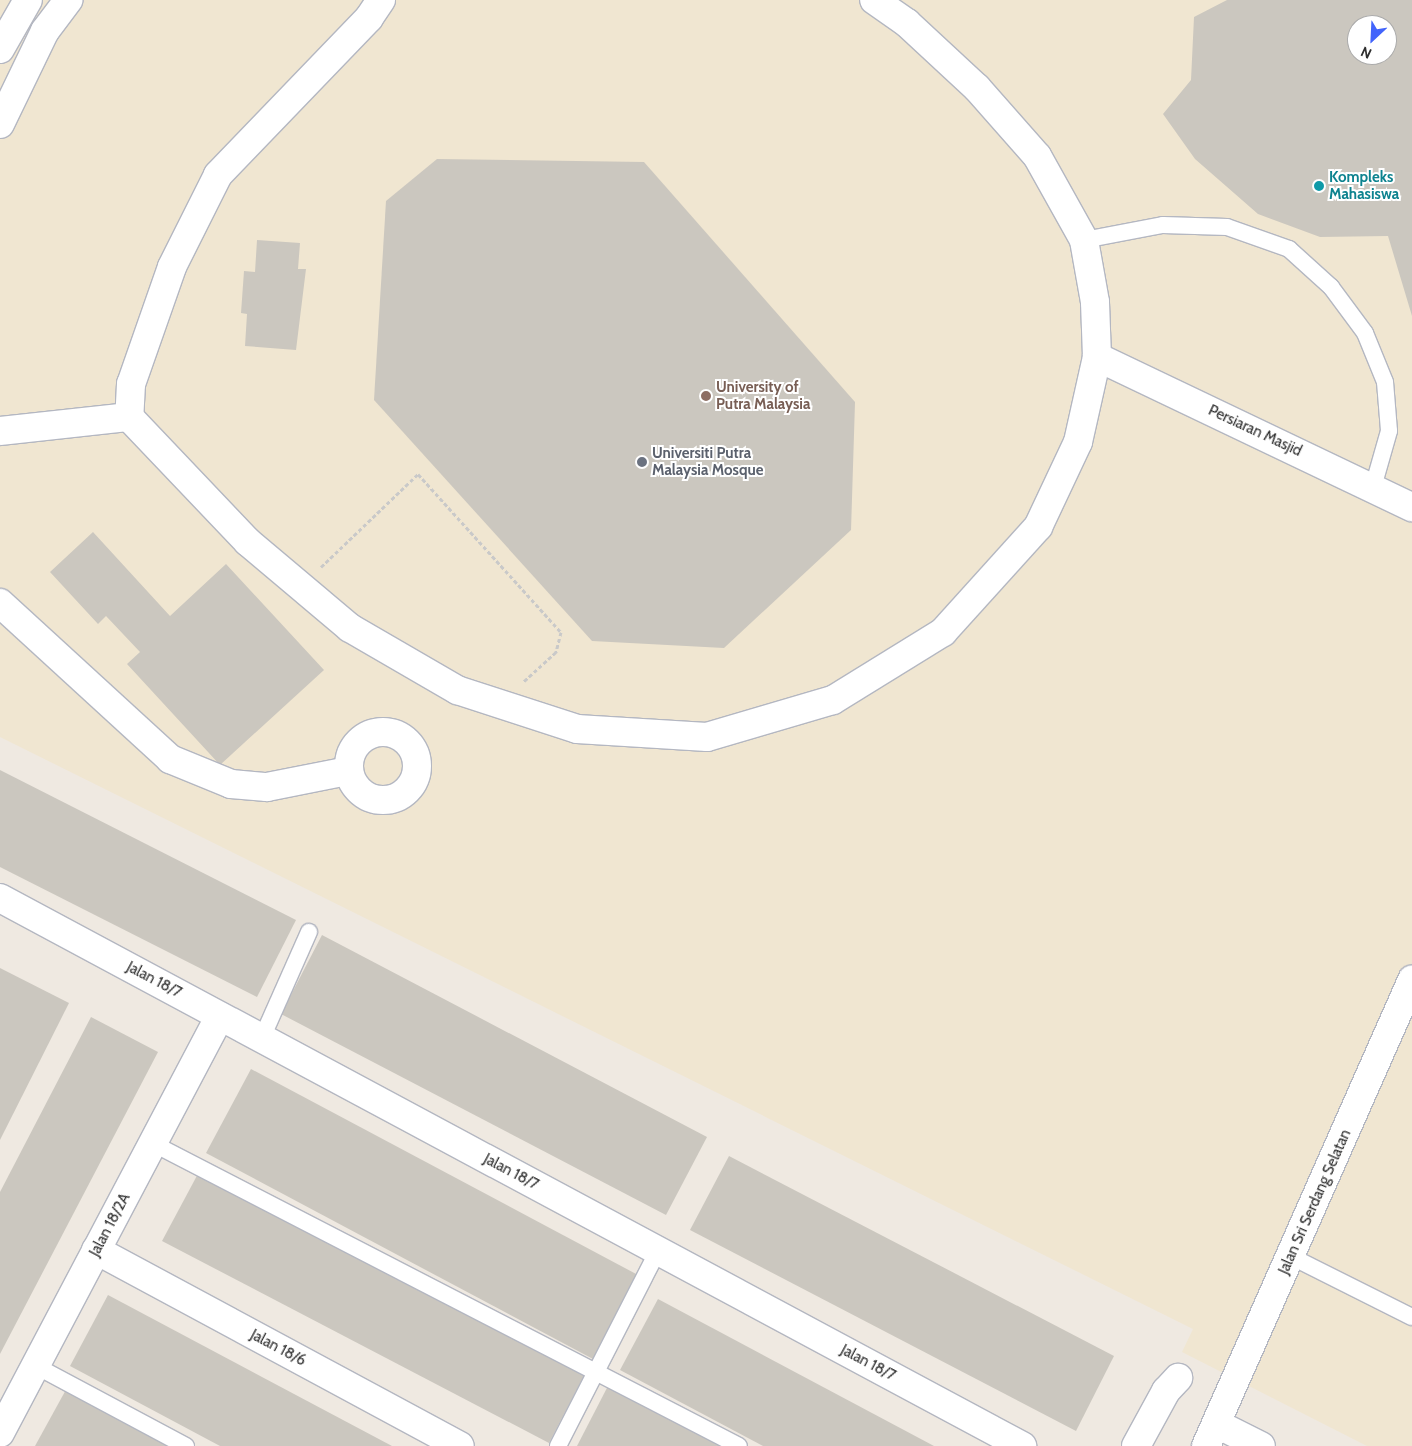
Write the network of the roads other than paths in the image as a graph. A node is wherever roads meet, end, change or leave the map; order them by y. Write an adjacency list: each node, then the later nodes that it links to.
1 (28, 0): 5 (street)
2 (68, 0): 6 (street)
3 (382, 0): 9 (street)
4 (874, 0): 7 (street)
5 (0, 49)
6 (0, 124)
7 (1084, 240): 8 (street); 11 (lane)
8 (1097, 357): 9 (street); 11 (street, Persiaran Masjid)
9 (129, 417): 10 (street)
10 (0, 431)
11 (1373, 486): 12 (street, Persiaran Masjid)
12 (1412, 507)
13 (0, 603): 14 (street)
14 (348, 771)
15 (0, 898): 18 (street, Jalan 18/7)
16 (309, 932): 19 (lane)
17 (1412, 980): 23 (street, Jalan Sri Serdang Selatan)
18 (220, 1016): 19 (street, Jalan 18/7); 20 (street, Jalan 18/2A)
19 (262, 1038): 22 (street, Jalan 18/7)
20 (154, 1144): 21 (street, Jalan 18/2A); 26 (lane)
21 (96, 1250): 25 (street, Jalan 18/2A); 31 (street, Jalan 18/6)
22 (658, 1251): 26 (lane); 34 (street, Jalan 18/7)
23 (1290, 1256): 24 (lane); 29 (street, Jalan Sri Serdang Selatan)
24 (1412, 1317)
25 (36, 1366): 28 (street, Jalan 18/2A); 30 (lane)
26 (597, 1371): 32 (lane); 33 (lane)
27 (1178, 1378): 35 (street)
28 (3, 1419)
29 (1212, 1435): 36 (street, Jalan Sri Serdang Selatan)
30 (186, 1446)
31 (460, 1446)
32 (558, 1446)
33 (739, 1446)
34 (1022, 1446)
35 (1136, 1446)
36 (1261, 1446)

